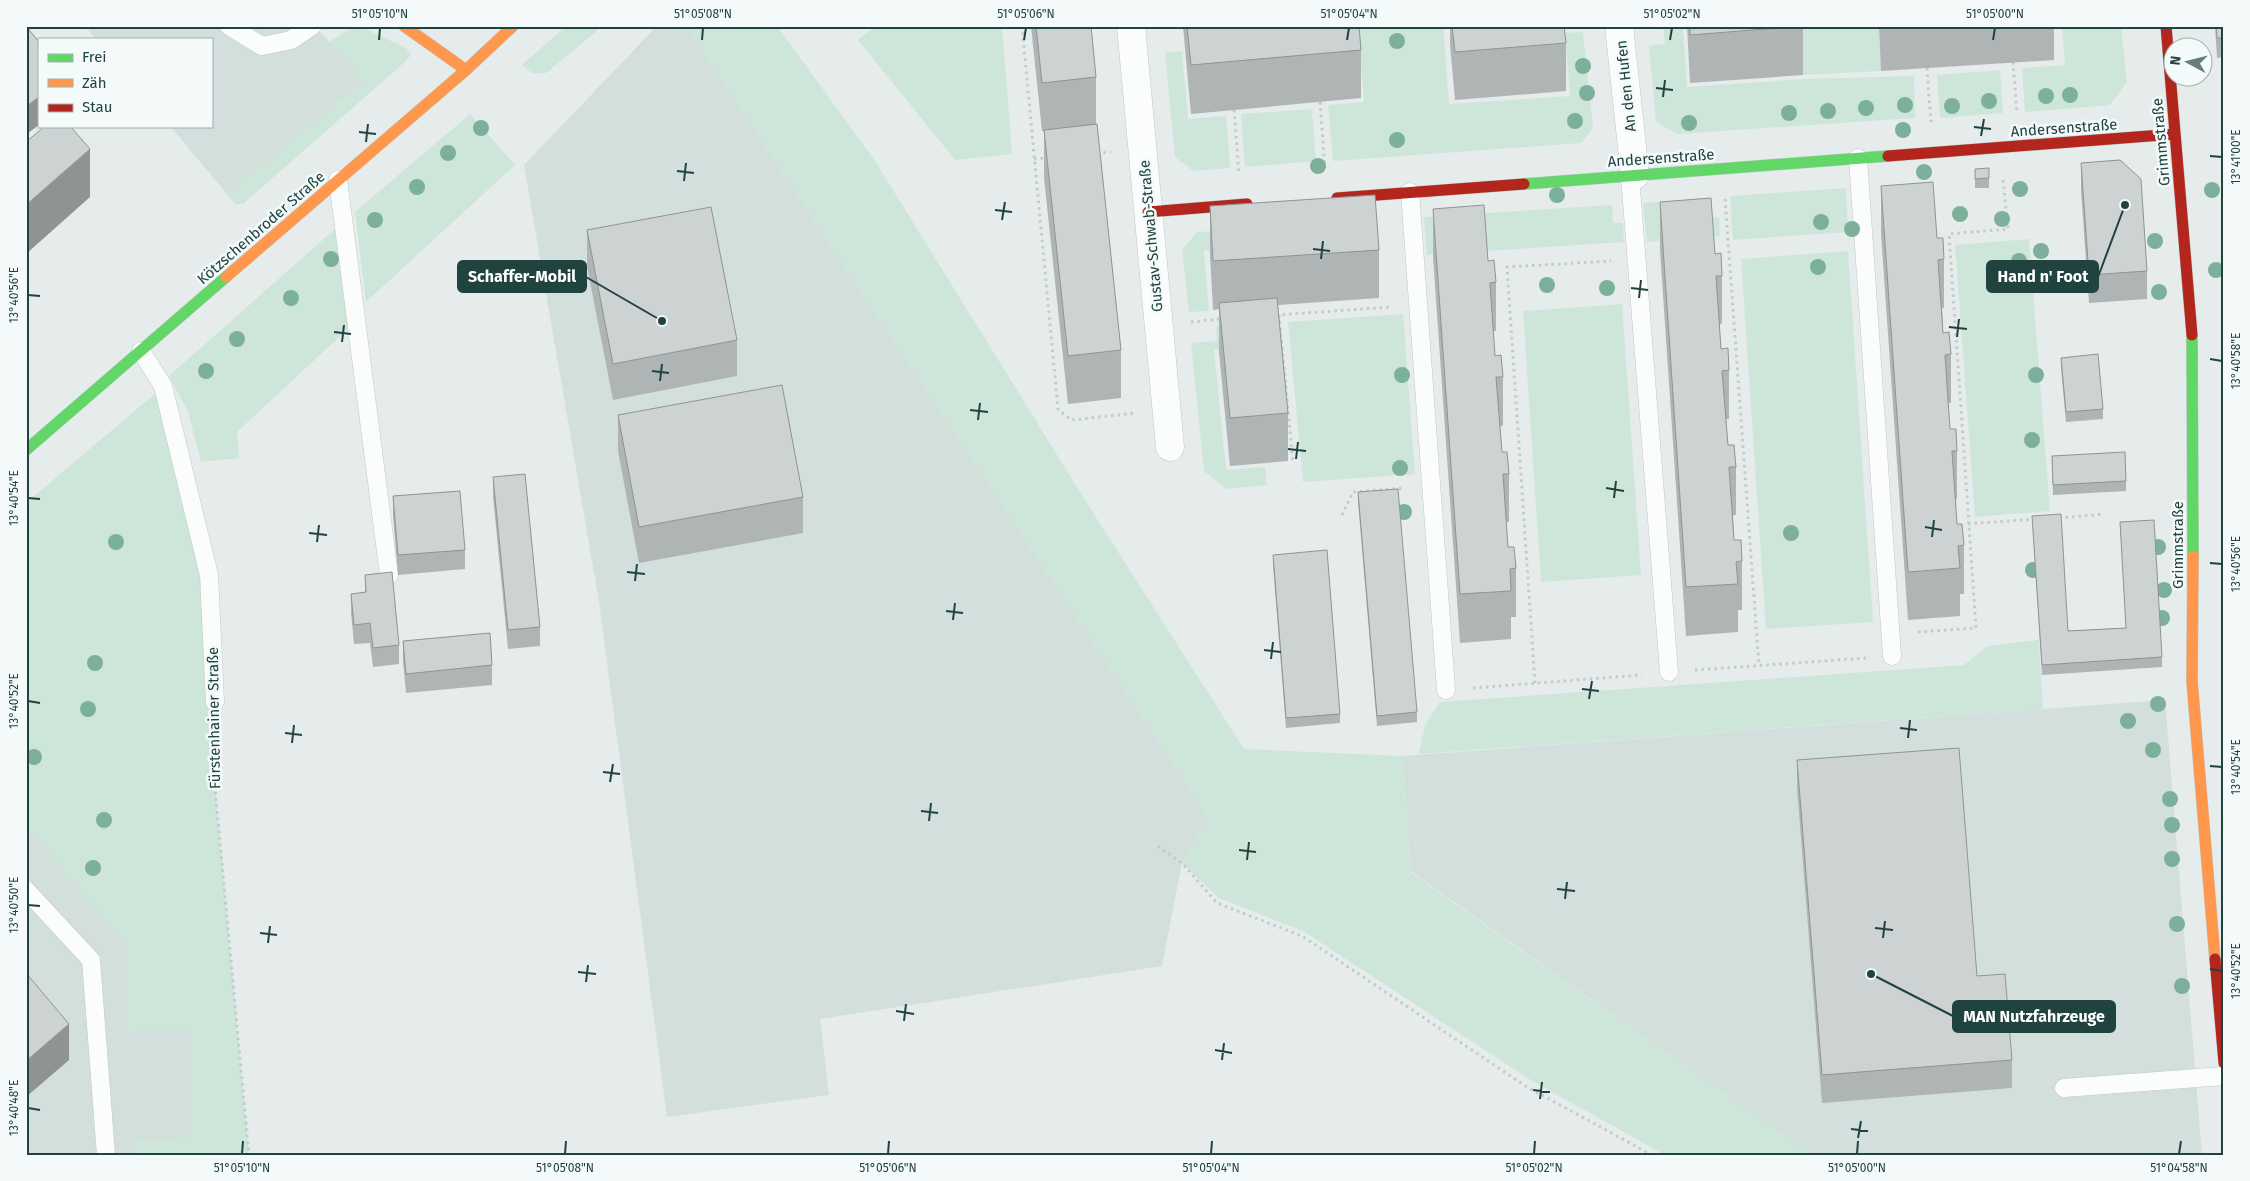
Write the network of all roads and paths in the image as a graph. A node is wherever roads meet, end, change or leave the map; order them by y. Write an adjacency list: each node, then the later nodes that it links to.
1 (229, 26): 2 (lane)
2 (312, 26)
3 (513, 26): 13 (street, Kötzschenbroder Straße)
4 (1022, 26): 23 (path)
5 (1131, 26): 18 (street, Gustav-Schwab-Straße)
6 (1568, 26): 9 (path)
7 (1620, 26): 25 (street, An den Hufen)
8 (2166, 26): 16 (street, Grimmstraße)
9 (1559, 27)
10 (411, 28): 13 (street)
11 (2013, 62): 17 (path)
12 (1927, 68): 19 (path)
13 (466, 70): 26 (street, Kötzschenbroder Straße)
14 (1320, 102): 29 (path)
15 (1234, 110): 31 (path)
16 (2175, 134): 17 (street, Andersenstraße); 60 (street, Grimmstraße)
17 (2019, 146): 19 (street, Andersenstraße)
18 (1142, 150): 20 (path); 32 (street, Gustav-Schwab-Straße)
19 (1933, 152): 22 (street, Andersenstraße)
20 (1088, 154)
21 (1052, 158): 23 (path)
22 (1858, 158): 24 (street, Andersenstraße); 51 (lane)
23 (1034, 159): 40 (path)
24 (1722, 169): 25 (street, Andersenstraße); 53 (path)
25 (1632, 176): 28 (street, Andersenstraße); 33 (lane)
26 (338, 180): 39 (street, Kötzschenbroder Straße); 50 (lane)
27 (2004, 188): 49 (path)
28 (1410, 192): 29 (street, Andersenstraße); 44 (lane)
29 (1328, 198)
30 (1260, 204): 31 (street)
31 (1241, 205): 32 (street)
32 (1148, 212): 38 (street, Gustav-Schwab-Straße)
33 (1636, 259): 54 (lane); 55 (path)
34 (1391, 297): 35 (path)
35 (1279, 315): 36 (path); 43 (path)
36 (1270, 316)
37 (1224, 319): 38 (path)
38 (1159, 324): 40 (street, Gustav-Schwab-Straße)
39 (141, 351): 42 (street, Kötzschenbroder Straße); 57 (lane, Fürstenhainer Straße)
40 (1167, 410): 41 (street, Gustav-Schwab-Straße)
41 (1170, 447)
42 (26, 450)
43 (1293, 463)
44 (1431, 486): 46 (path); 56 (lane)
45 (2104, 514): 47 (path)
46 (1342, 515)
47 (2055, 518)
48 (2036, 519): 49 (path)
49 (1968, 524): 51 (path)
50 (389, 575)
51 (1890, 633): 52 (lane)
52 (1892, 656): 53 (path)
53 (1759, 666): 54 (path)
54 (1669, 672): 55 (path)
55 (1535, 683): 56 (path)
56 (1446, 690)
57 (215, 702): 64 (path, Fürstenhainer Straße)
58 (1158, 846): 65 (path)
59 (26, 890): 63 (lane)
60 (2224, 1063)
61 (2224, 1076): 62 (lane)
62 (2064, 1088)
63 (106, 1155)
64 (249, 1155)
65 (1652, 1155)

